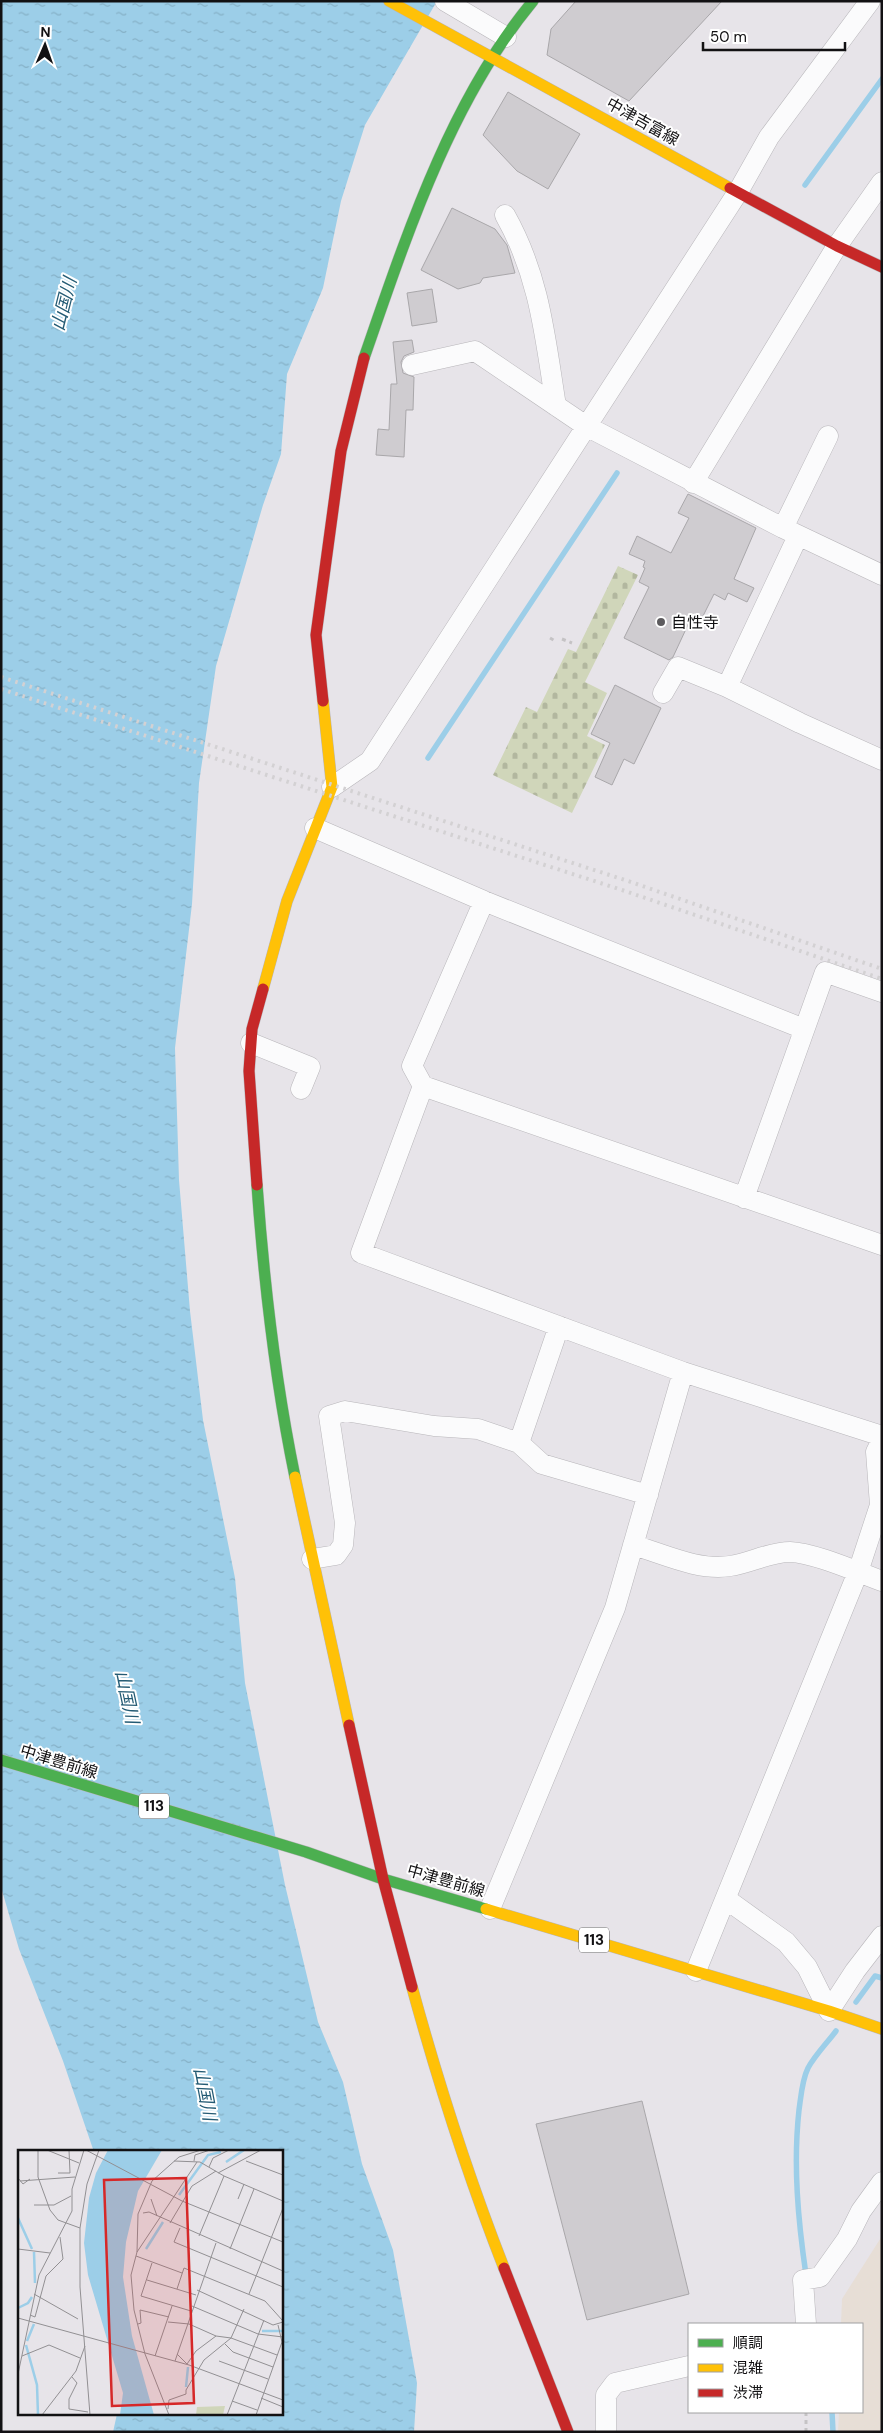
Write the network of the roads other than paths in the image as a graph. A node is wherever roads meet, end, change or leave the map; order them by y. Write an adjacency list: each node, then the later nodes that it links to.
1 (390, 1): 6 (street, 中津吉富線)
2 (444, 1): 5 (street)
3 (533, 1): 5 (street)
4 (870, 1): 8 (street)
5 (506, 37): 6 (street)
6 (492, 58): 8 (street, 中津吉富線); 22 (street)
7 (882, 182): 10 (street)
8 (738, 192): 10 (street, 中津吉富線); 14 (street)
9 (505, 215): 13 (street)
10 (837, 246): 11 (street, 中津吉富線); 16 (street)
11 (882, 267)
12 (412, 365): 13 (street)
13 (556, 406): 14 (street)
14 (586, 426): 16 (street); 22 (street)
15 (828, 436): 17 (street)
16 (693, 483): 17 (street)
17 (790, 532): 18 (street); 19 (street)
18 (882, 576)
19 (728, 687): 20 (street); 21 (street)
20 (663, 693)
21 (882, 760)
22 (332, 787): 23 (street)
23 (315, 828): 24 (street); 27 (street)
24 (484, 902): 26 (street); 28 (street)
25 (882, 992): 26 (street)
26 (804, 1028): 30 (street)
27 (251, 1043): 29 (street); 39 (street)
28 (423, 1086): 30 (street); 32 (street)
29 (301, 1090)
30 (744, 1198): 31 (street)
31 (882, 1245)
32 (559, 1326): 33 (street); 36 (street)
33 (683, 1372): 34 (street); 37 (street)
34 (882, 1436)
35 (882, 1440): 40 (street)
36 (519, 1442): 37 (street); 39 (street)
37 (648, 1495): 38 (street)
38 (633, 1545): 40 (street); 45 (street)
39 (312, 1559): 43 (street)
40 (858, 1572): 41 (street); 44 (street)
41 (882, 1581)
42 (1, 1760): 43 (street, 中津豊前線 / 113)
43 (383, 1879): 45 (street, 中津豊前線 / 113); 53 (street)
44 (726, 1899): 47 (street); 48 (street)
45 (490, 1909): 47 (street, 中津豊前線 / 113)
46 (882, 1936): 48 (street)
47 (696, 1971): 48 (street, 中津豊前線 / 113)
48 (829, 2011): 49 (street, 中津豊前線 / 113)
49 (882, 2029)
50 (882, 2182): 51 (street)
51 (806, 2323)
52 (688, 2366): 54 (street)
53 (568, 2432)
54 (606, 2432)

